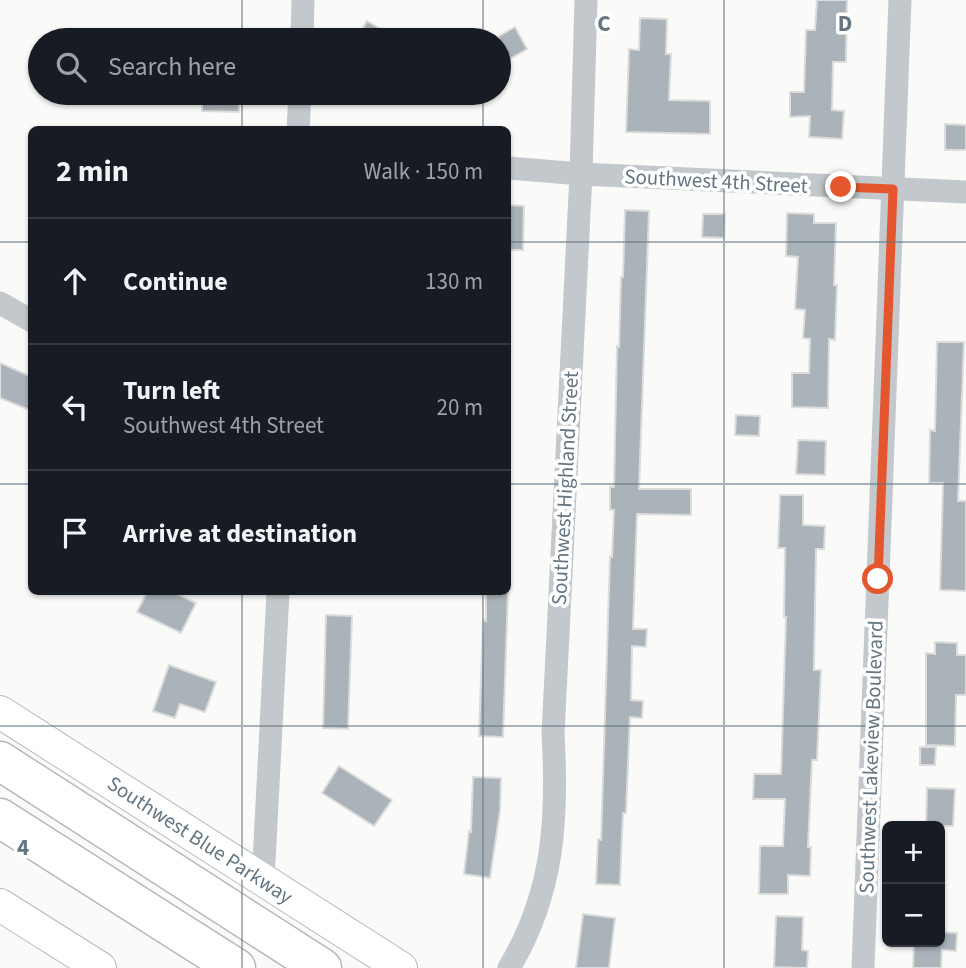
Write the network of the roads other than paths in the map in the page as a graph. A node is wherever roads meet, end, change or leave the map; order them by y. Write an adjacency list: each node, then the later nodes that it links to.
1 (303, 0): 4 (street)
2 (586, 0): 8 (street, Southwest Highland Street)
3 (900, 0): 9 (street, Southwest Lakeview Boulevard)
4 (302, 28)
5 (299, 105): 6 (street)
6 (298, 126)
7 (511, 169): 8 (street, Southwest 4th Street)
8 (581, 174): 9 (street, Southwest 4th Street); 23 (street, Southwest Highland Street)
9 (893, 189): 10 (street, Southwest 4th Street); 24 (street, Southwest Lakeview Boulevard)
10 (966, 192)
11 (0, 303): 12 (street)
12 (28, 319)
13 (278, 595): 17 (street)
14 (0, 712): 17 (street, Southwest Blue Parkway)
15 (0, 761): 21 (highway)
16 (0, 818): 20 (highway)
17 (263, 881): 22 (street, Southwest Blue Parkway)
18 (0, 905): 19 (street)
19 (100, 968)
20 (236, 968)
21 (323, 968)
22 (401, 968)
23 (509, 968)
24 (863, 968)

